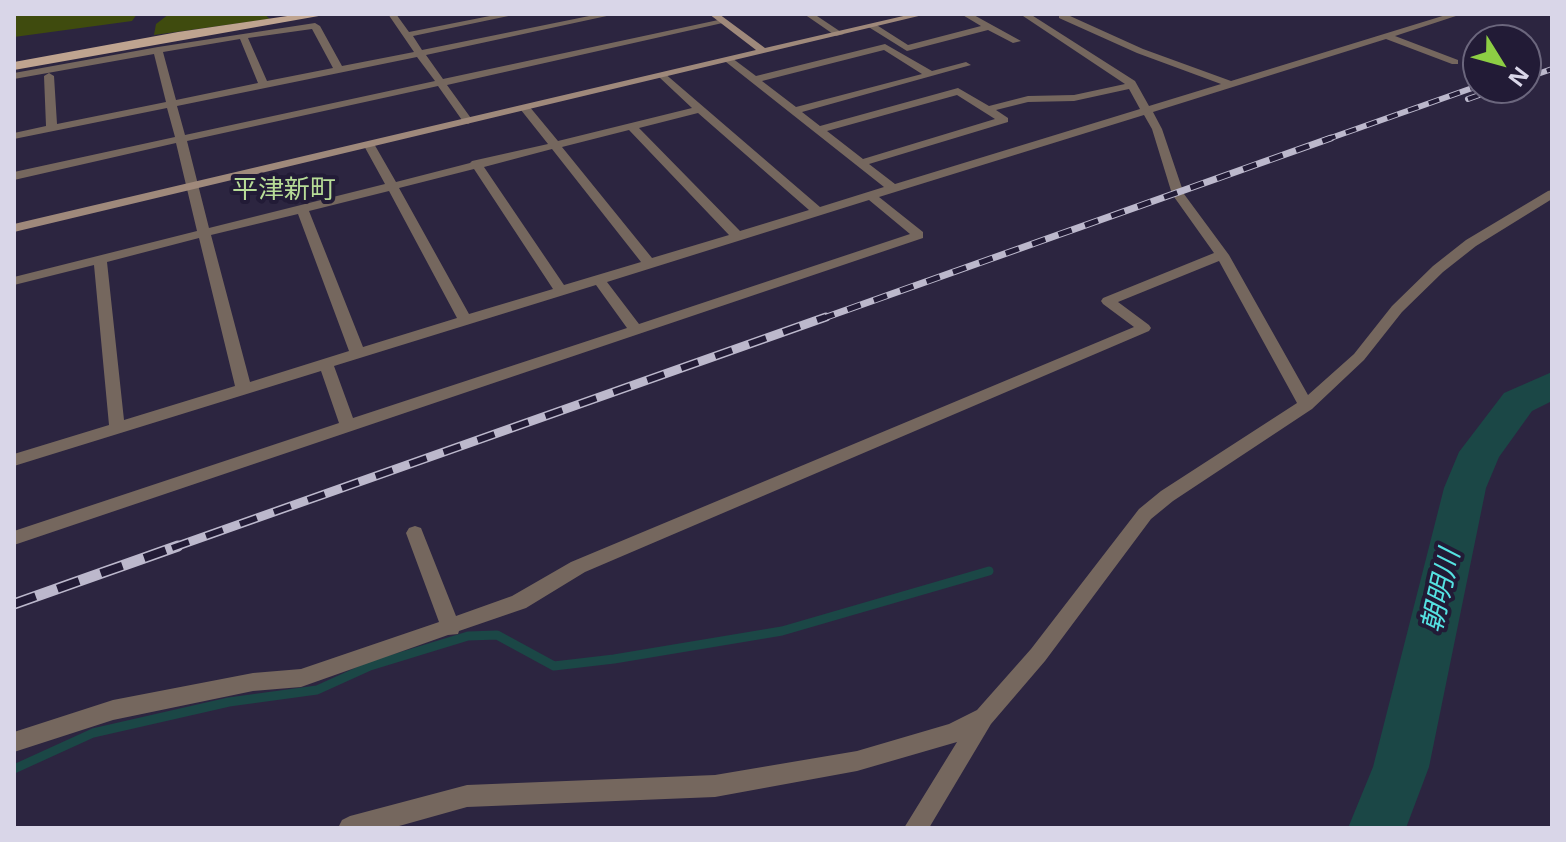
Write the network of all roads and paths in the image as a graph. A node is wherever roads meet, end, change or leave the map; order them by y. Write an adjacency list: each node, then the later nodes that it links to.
1 (324, 14): 30 (main road)
2 (392, 14): 17 (street)
3 (514, 14): 17 (street)
4 (612, 14): 15 (street)
5 (713, 14): 12 (street)
6 (808, 14): 16 (street)
7 (923, 14): 13 (street)
8 (965, 14): 14 (street)
9 (1024, 14): 41 (street)
10 (1068, 14): 40 (street)
11 (1458, 14): 19 (street)
12 (723, 22): 24 (street); 26 (street)
13 (872, 26): 14 (street); 16 (street)
14 (988, 27): 21 (street)
15 (522, 32): 20 (street); 25 (street)
16 (839, 34): 24 (street)
17 (406, 35): 25 (street)
18 (243, 36): 23 (street); 31 (street); 39 (street)
19 (1386, 36): 28 (street); 40 (street)
20 (531, 41)
21 (1016, 41)
22 (539, 50): 26 (street)
23 (159, 52): 34 (street); 35 (street); 42 (street)
24 (764, 52): 27 (street)
25 (419, 53): 31 (street); 37 (street)
26 (548, 59): 37 (street)
27 (729, 60): 32 (street); 36 (street)
28 (1455, 62)
29 (966, 65): 33 (street)
30 (14, 66)
31 (339, 69): 39 (street)
32 (663, 75): 43 (street); 44 (street)
33 (931, 75): 36 (street); 46 (street)
34 (14, 76)
35 (49, 76): 38 (street); 50 (street)
36 (754, 80): 46 (street)
37 (440, 82): 48 (street); 53 (street)
38 (14, 84)
39 (263, 84): 42 (street)
40 (1230, 84): 47 (street)
41 (1133, 85): 45 (street); 47 (street)
42 (172, 104): 50 (street); 53 (street)
43 (525, 108): 48 (street); 54 (street)
44 (700, 109): 49 (street); 65 (street)
45 (988, 109): 51 (street); 57 (street)
46 (794, 111): 51 (street)
47 (1146, 111): 61 (street); 69 (street)
48 (468, 121): 55 (street)
49 (631, 126): 54 (street); 68 (street)
50 (52, 128): 52 (street)
51 (819, 130): 57 (street)
52 (14, 136)
53 (181, 139): 58 (street); 60 (street)
54 (555, 143): 56 (street); 71 (street)
55 (369, 144): 59 (street); 60 (street)
56 (476, 163): 59 (street); 74 (street)
57 (861, 163): 61 (street)
58 (14, 176)
59 (392, 185): 64 (street); 75 (street)
60 (192, 186): 66 (street); 67 (street)
61 (894, 189): 63 (street)
62 (1552, 194): 80 (street)
63 (871, 196): 65 (street); 76 (street)
64 (302, 208): 67 (street); 77 (street)
65 (818, 212): 68 (street)
66 (14, 228)
67 (205, 233): 70 (street); 79 (street)
68 (738, 237): 71 (street)
69 (1222, 255): 80 (street); 86 (street)
70 (100, 259): 73 (street); 82 (street)
71 (650, 264): 72 (street)
72 (598, 279): 74 (street); 76 (street)
73 (14, 281)
74 (561, 291): 75 (street)
75 (466, 321): 77 (street)
76 (636, 330): 81 (street)
77 (358, 354): 78 (street)
78 (326, 364): 79 (street); 81 (street)
79 (244, 390): 82 (street)
80 (1306, 405): 87 (street)
81 (348, 427): 85 (street)
82 (117, 428): 83 (street)
83 (14, 460)
84 (415, 533): 86 (street)
85 (14, 538)
86 (451, 628): 88 (street)
87 (984, 717): 89 (street); 90 (street)
88 (14, 742)
89 (350, 828)
90 (916, 828)

